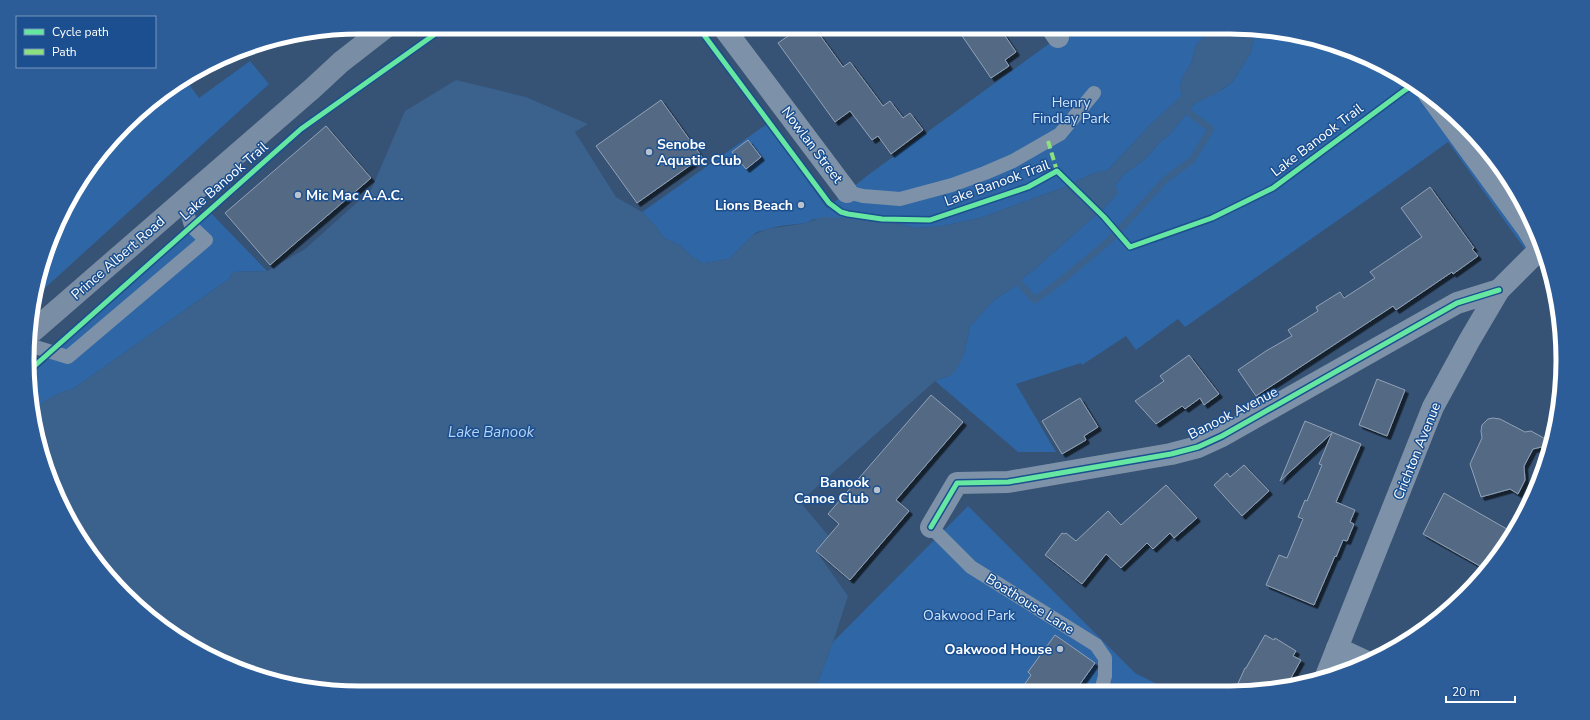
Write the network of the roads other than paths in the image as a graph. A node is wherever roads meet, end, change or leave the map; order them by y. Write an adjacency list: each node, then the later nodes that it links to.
1 (377, 34): 6 (main road, Prince Albert Road)
2 (728, 34): 5 (street, Nowlan Street)
3 (1094, 93): 5 (lane, Nowlan Street)
4 (1443, 114): 7 (street)
5 (847, 192)
6 (184, 200): 10 (main road, Prince Albert Road); 11 (lane)
7 (1529, 231)
8 (1538, 251): 9 (street, Crichton Avenue)
9 (1499, 290): 12 (street, Banook Avenue); 13 (street, Crichton Avenue)
10 (36, 329)
11 (35, 347)
12 (931, 527): 16 (lane, Boathouse Lane)
13 (1338, 648): 14 (street); 15 (street, Crichton Avenue)
14 (1360, 659)
15 (1328, 671)
16 (1102, 686)

